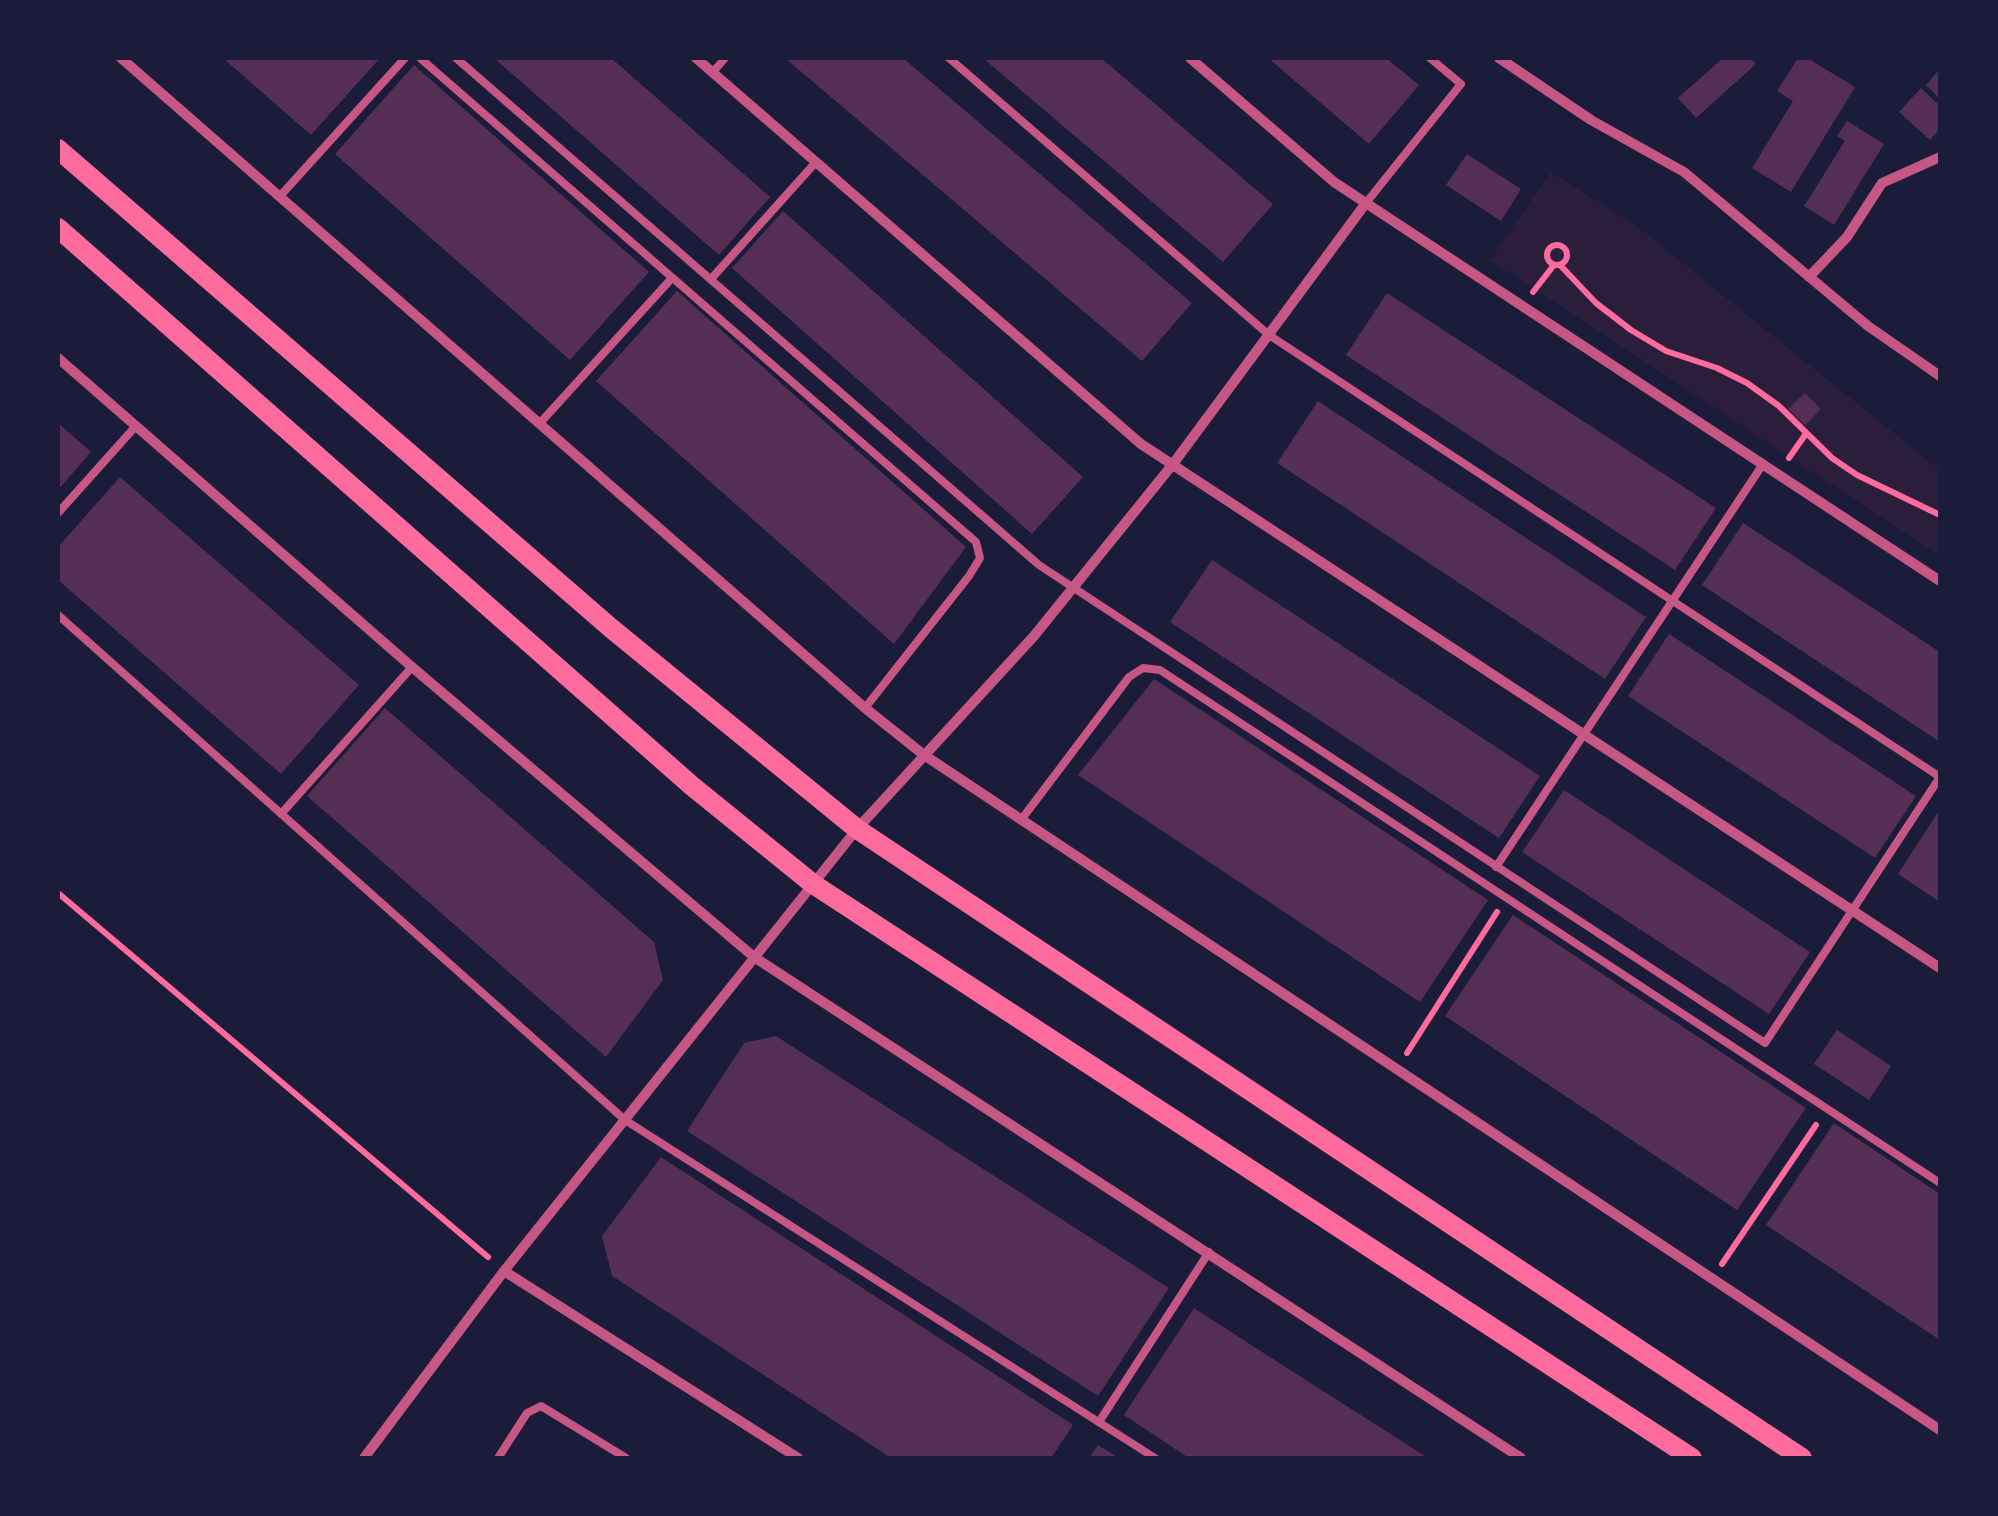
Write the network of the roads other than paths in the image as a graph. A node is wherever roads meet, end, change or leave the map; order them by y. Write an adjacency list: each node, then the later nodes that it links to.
1 (122, 58): 15 (street)
2 (404, 58): 15 (lane)
3 (420, 58): 19 (lane)
4 (456, 58): 20 (lane)
5 (696, 58): 11 (street)
6 (726, 58): 11 (lane)
7 (949, 58): 21 (lane)
8 (1190, 58): 16 (street)
9 (1430, 58): 16 (lane)
10 (1499, 58): 18 (street)
11 (712, 72): 14 (street)
12 (58, 150): 39 (main road)
13 (1940, 157): 18 (street)
14 (816, 162): 20 (lane); 26 (street)
15 (281, 195): 24 (street)
16 (1366, 203): 21 (street); 27 (street)
17 (58, 228): 41 (main road)
18 (1809, 276): 23 (street)
19 (672, 278): 24 (lane); 34 (lane)
20 (712, 279): 30 (lane)
21 (1269, 335): 26 (street); 31 (lane)
22 (58, 358): 25 (street)
23 (1940, 376)
24 (540, 423): 34 (street)
25 (135, 426): 28 (lane); 33 (street)
26 (1174, 464): 30 (street); 35 (street)
27 (1763, 464): 29 (street); 31 (lane)
28 (58, 513)
29 (1940, 581)
30 (1072, 588): 36 (street); 40 (lane)
31 (1672, 601): 35 (lane); 42 (lane)
32 (58, 615): 37 (lane)
33 (412, 667): 37 (lane); 43 (street)
34 (865, 708): 36 (street)
35 (1584, 734): 40 (lane); 42 (street)
36 (924, 754): 38 (street); 39 (street)
37 (280, 814): 45 (lane)
38 (1021, 820): 46 (lane); 50 (street)
39 (857, 830): 41 (street); 59 (main road)
40 (1496, 867): 42 (lane)
41 (813, 884): 43 (street); 58 (main road)
42 (1852, 910): 44 (street)
43 (754, 958): 45 (street); 47 (street)
44 (1940, 968)
45 (625, 1120): 48 (street); 49 (lane)
46 (1940, 1182)
47 (1208, 1252): 49 (lane); 57 (street)
48 (504, 1271): 52 (street); 55 (street)
49 (1099, 1422): 56 (lane)
50 (1940, 1430)
51 (612, 1455): 53 (lane); 54 (lane)
52 (364, 1458)
53 (498, 1458)
54 (626, 1458)
55 (798, 1458)
56 (1155, 1458)
57 (1521, 1458)
58 (1692, 1458)
59 (1802, 1458)

